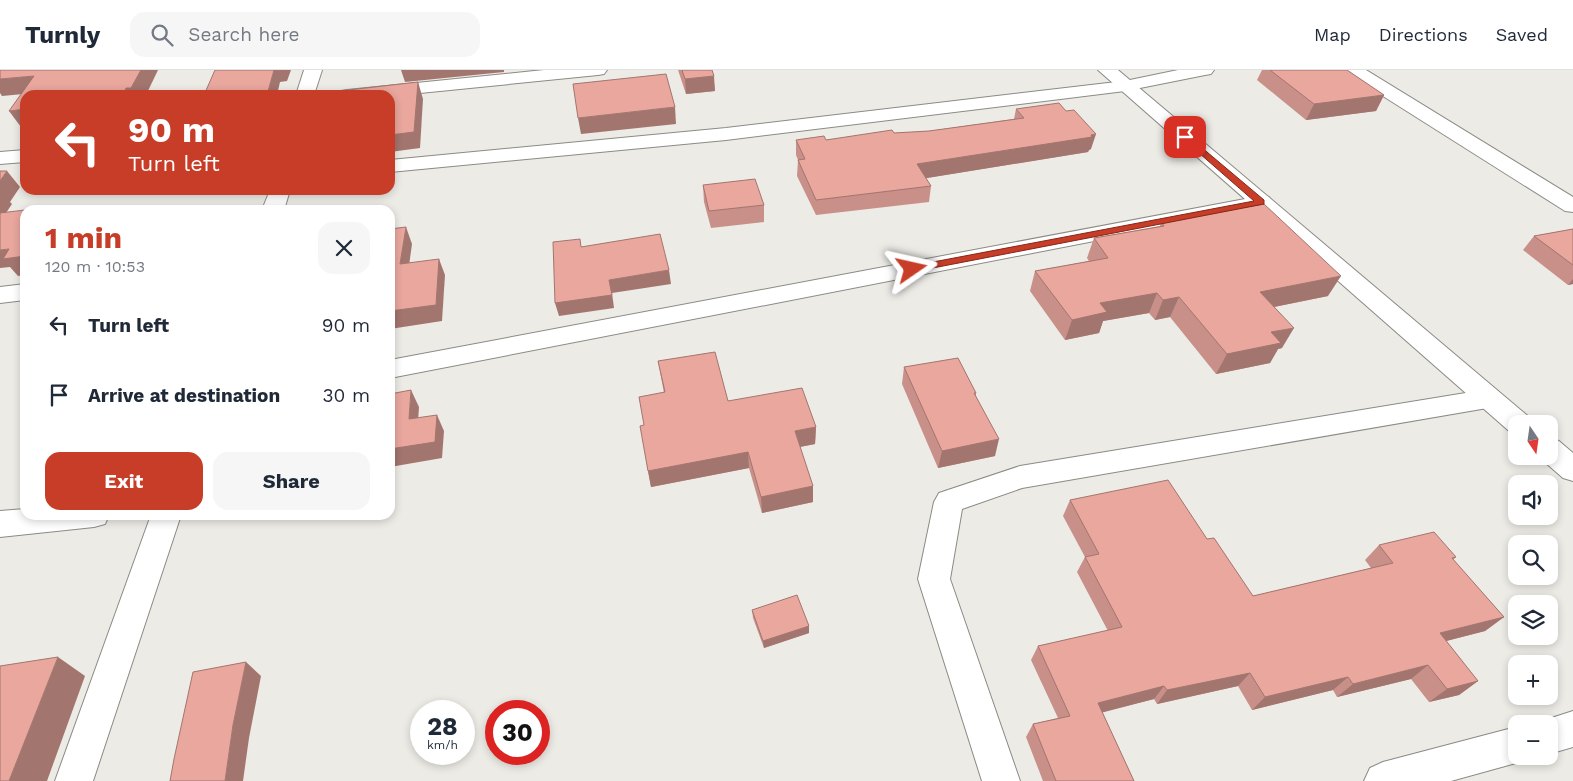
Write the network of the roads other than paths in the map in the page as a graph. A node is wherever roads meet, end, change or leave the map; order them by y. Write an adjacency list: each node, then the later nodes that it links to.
1 (313, 70): 7 (street)
2 (598, 70): 8 (street)
3 (1107, 70): 6 (street)
4 (1205, 70): 6 (street)
5 (1354, 70): 13 (street)
6 (1125, 86): 11 (street); 12 (street)
7 (307, 90)
8 (395, 90)
9 (20, 156): 10 (street)
10 (0, 158)
11 (395, 166)
12 (1260, 202): 16 (street); 17 (street)
13 (1573, 206)
14 (20, 293): 15 (street)
15 (0, 295)
16 (395, 368)
17 (1490, 399): 18 (street); 28 (street)
18 (1509, 415)
19 (1558, 457): 20 (street)
20 (1573, 470)
21 (42, 520): 23 (street)
22 (164, 520): 27 (street)
23 (0, 524)
24 (1573, 729): 25 (street)
25 (1558, 733)
26 (1508, 747): 29 (street)
27 (74, 781)
28 (1001, 781)
29 (1383, 781)

